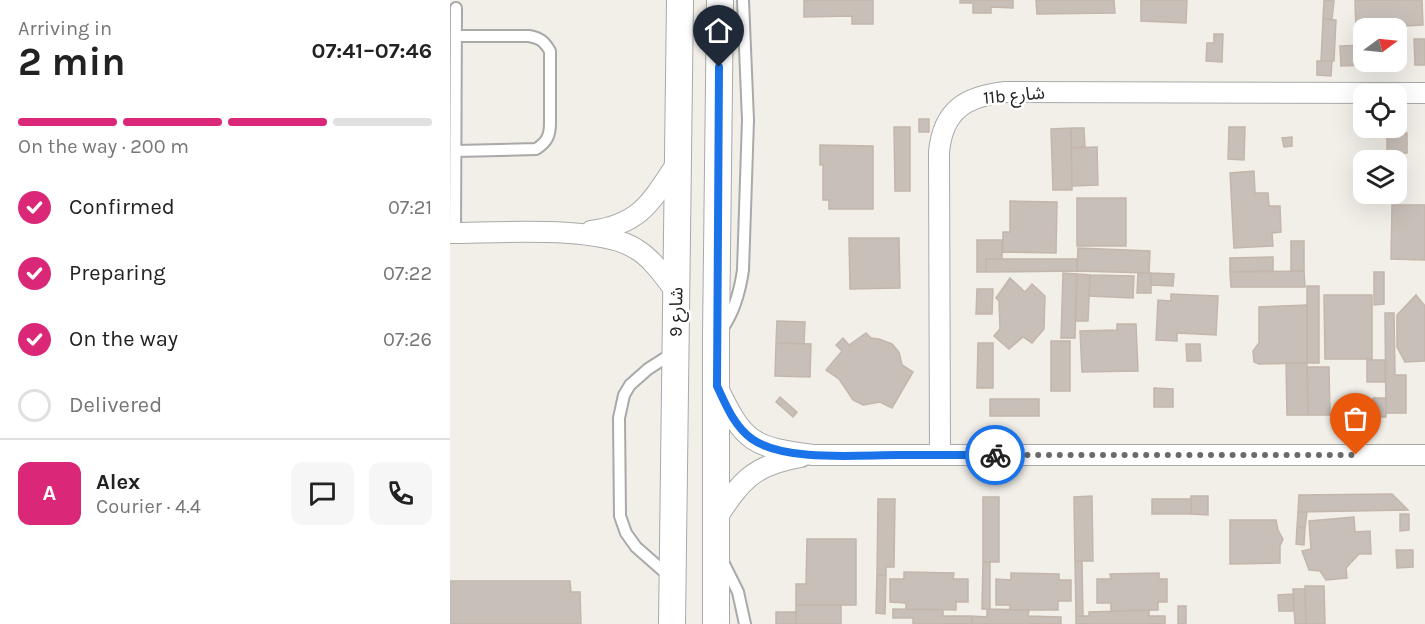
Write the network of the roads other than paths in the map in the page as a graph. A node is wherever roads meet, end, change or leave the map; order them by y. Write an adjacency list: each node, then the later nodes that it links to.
1 (680, 0): 8 (street, شارع 9)
2 (720, 0): 12 (street)
3 (743, 0): 12 (lane)
4 (456, 8): 5 (lane)
5 (456, 36): 7 (lane); 7 (lane)
6 (1425, 93): 17 (street, 11b شارع)
7 (456, 151): 9 (lane)
8 (677, 164): 10 (street); 11 (street, شارع 9)
9 (453, 232): 10 (street)
10 (571, 233): 11 (street)
11 (676, 293): 13 (street, شارع 9)
12 (716, 336): 14 (street)
13 (676, 351): 20 (street, شارع 9); 20 (lane)
14 (717, 386): 16 (street); 18 (street)
15 (1425, 454): 17 (street)
16 (813, 455): 17 (street); 18 (street)
17 (940, 455)
18 (716, 519): 19 (street)
19 (716, 547): 22 (street); 23 (lane)
20 (672, 578): 21 (street, شارع 9)
21 (672, 624)
22 (716, 624)
23 (745, 624)

